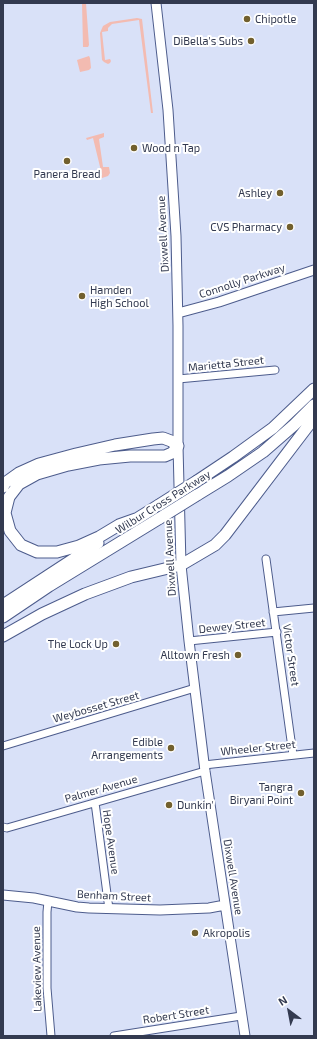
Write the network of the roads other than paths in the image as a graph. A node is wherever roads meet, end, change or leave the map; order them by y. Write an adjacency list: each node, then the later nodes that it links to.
1 (156, 3): 3 (main road, Dixwell Avenue)
2 (314, 270): 3 (main road, Connolly Parkway)
3 (178, 313): 5 (main road, Dixwell Avenue)
4 (275, 370): 5 (street, Marietta Street)
5 (178, 379): 9 (main road, Dixwell Avenue)
6 (314, 389): 11 (highway, Wilbur Cross Parkway, bridge)
7 (314, 405): 17 (highway, Wilbur Cross Parkway, bridge)
8 (314, 418): 13 (highway)
9 (178, 446): 10 (highway); 11 (highway); 13 (main road, Dixwell Avenue)
10 (3, 487)
11 (136, 519): 14 (highway, Wilbur Cross Parkway)
12 (266, 559): 16 (street, Victor Street)
13 (181, 565): 19 (highway); 20 (main road, Dixwell Avenue)
14 (3, 605)
15 (314, 608): 16 (street)
16 (274, 612): 18 (street, Victor Street)
17 (3, 617)
18 (277, 632): 20 (street, Dewey Street); 24 (street, Victor Street)
19 (3, 636)
20 (189, 641): 21 (main road, Dixwell Avenue)
21 (195, 688): 22 (street, Weybosset Street); 25 (main road, Dixwell Avenue)
22 (3, 746)
23 (314, 753): 24 (street, Wheeler Street)
24 (293, 755): 25 (street, Wheeler Street)
25 (204, 768): 26 (street, Palmer Avenue); 30 (main road, Dixwell Avenue)
26 (95, 803): 27 (street, Palmer Avenue); 31 (street, Hope Avenue)
27 (3, 827)
28 (3, 895): 29 (main road, Benham Street)
29 (48, 901): 31 (main road, Benham Street); 33 (street, Lakeview Avenue)
30 (225, 905): 31 (main road, Benham Street); 32 (main road, Dixwell Avenue)
31 (109, 909)
32 (241, 1016): 34 (street, Robert Street); 35 (main road, Dixwell Avenue)
33 (51, 1036)
34 (114, 1036)
35 (245, 1036)

